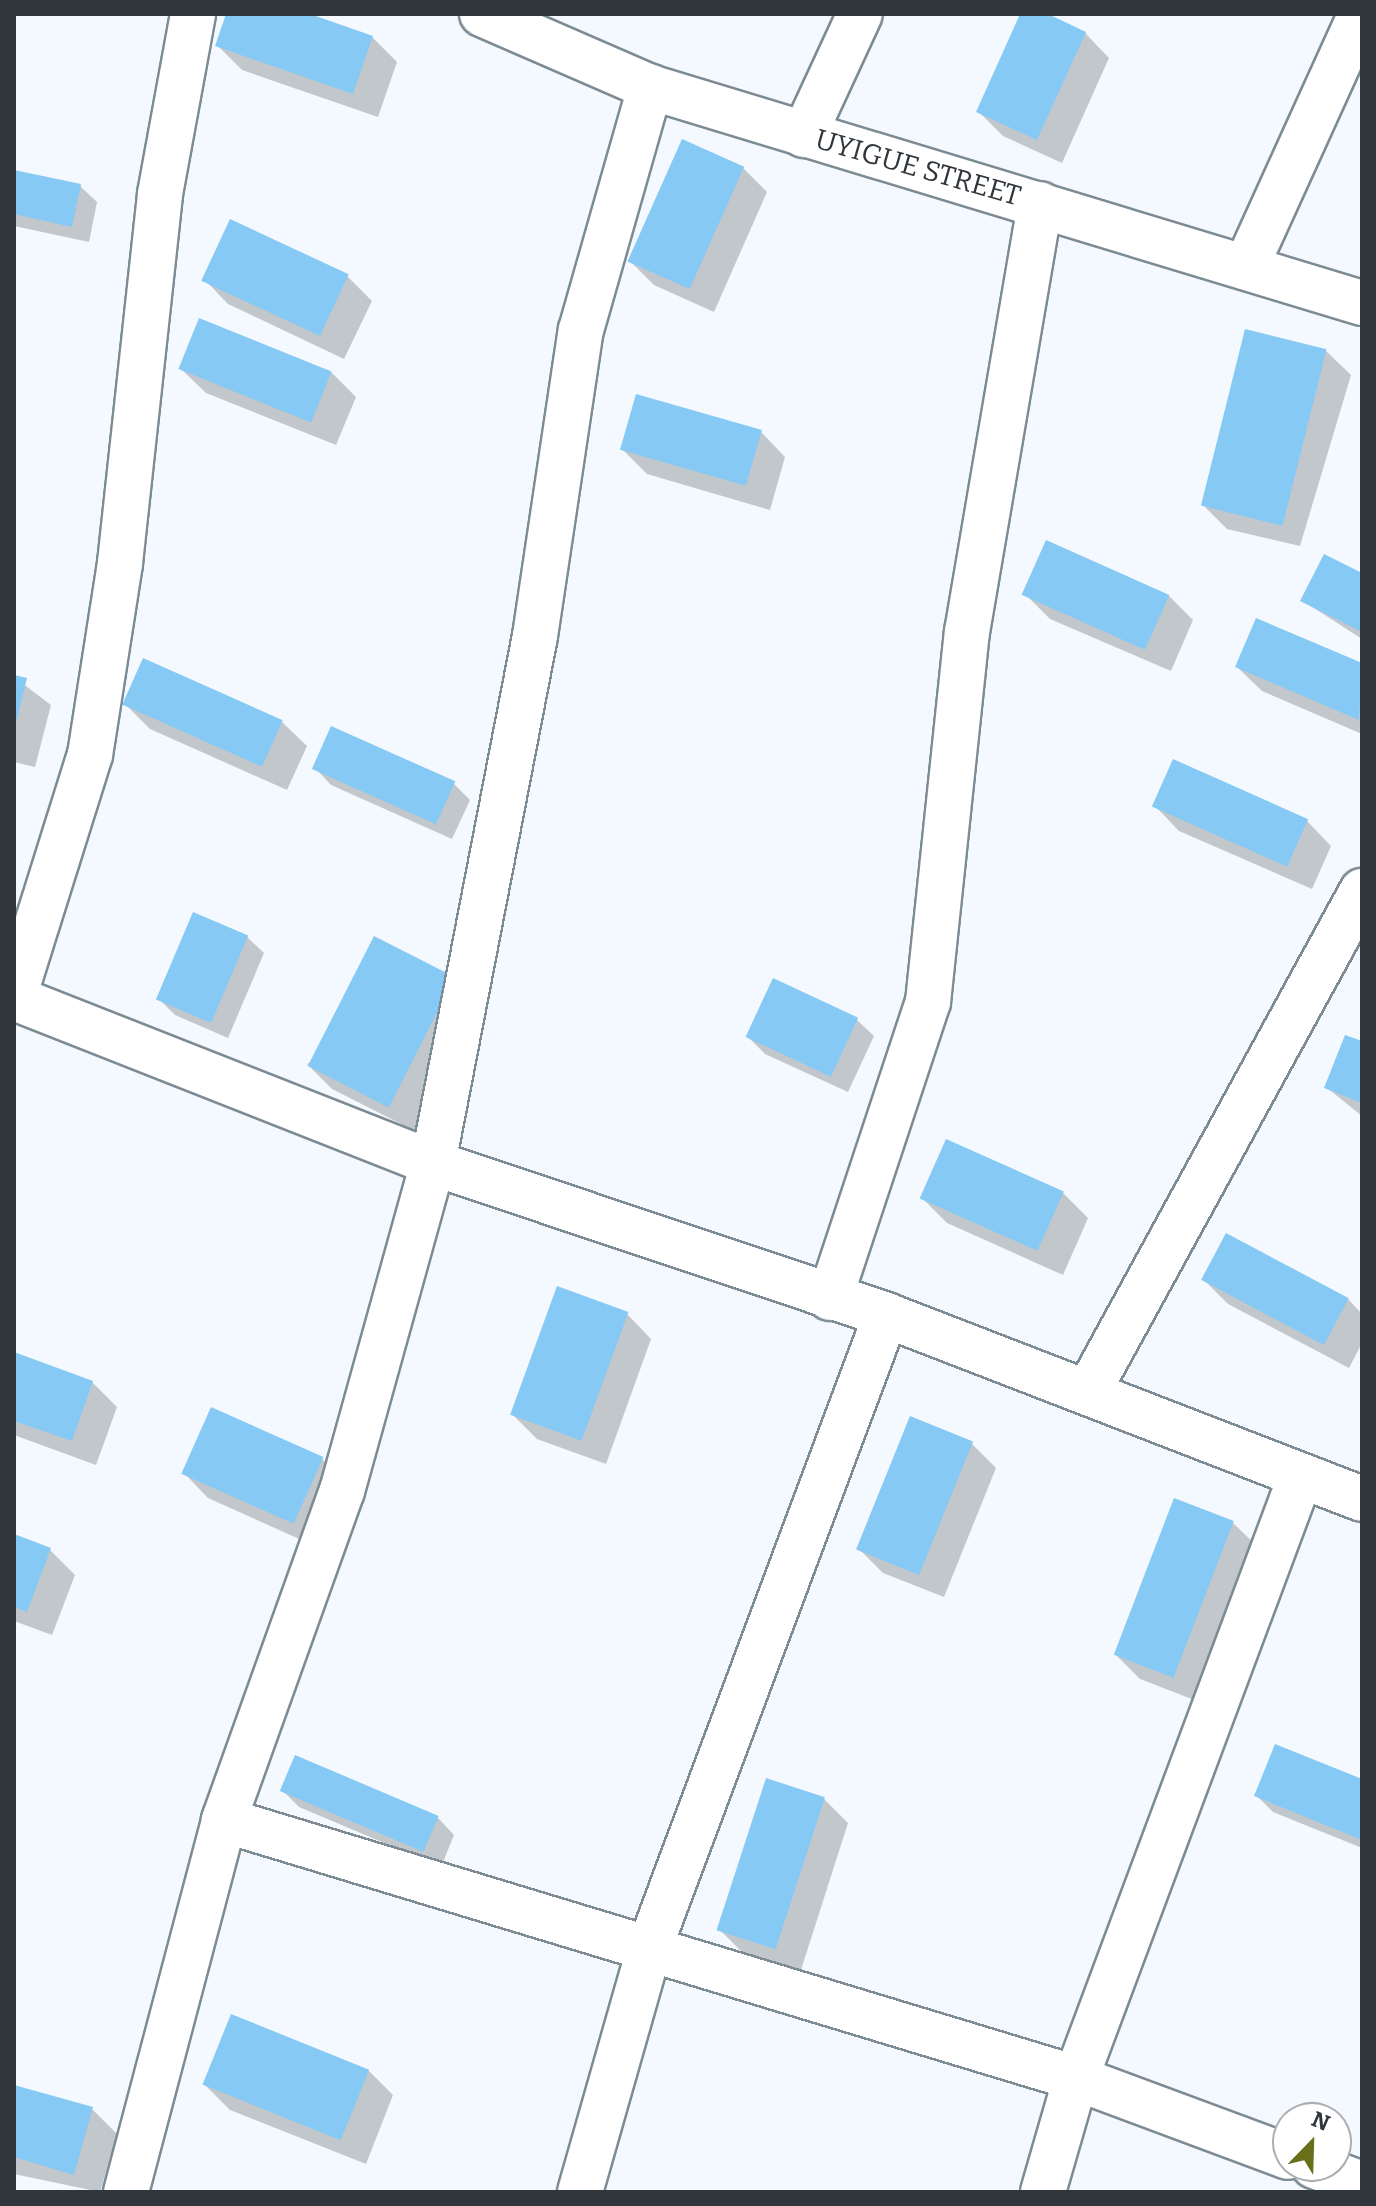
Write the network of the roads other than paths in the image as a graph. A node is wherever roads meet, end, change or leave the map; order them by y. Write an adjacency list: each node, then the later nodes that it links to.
1 (193, 14): 11 (street)
2 (482, 14): 5 (street, UYIGUE STREET)
3 (860, 14): 6 (street)
4 (1361, 14): 8 (street)
5 (650, 87): 6 (street, UYIGUE STREET); 12 (street)
6 (804, 135): 7 (street, UYIGUE STREET)
7 (1040, 204): 8 (street, UYIGUE STREET); 13 (street)
8 (1246, 267): 9 (street, UYIGUE STREET)
9 (1362, 303)
10 (1362, 891): 15 (street)
11 (14, 997): 12 (street)
12 (433, 1163): 13 (street); 18 (street)
13 (830, 1298): 14 (street)
14 (886, 1315): 15 (street); 19 (street)
15 (1089, 1390): 16 (street)
16 (1300, 1478): 17 (street); 20 (street)
17 (1362, 1499)
18 (224, 1820): 19 (street); 22 (street)
19 (649, 1949): 20 (street); 23 (street)
20 (1076, 2078): 21 (street); 24 (street)
21 (1272, 2151)
22 (126, 2192)
23 (580, 2192)
24 (1043, 2192)

